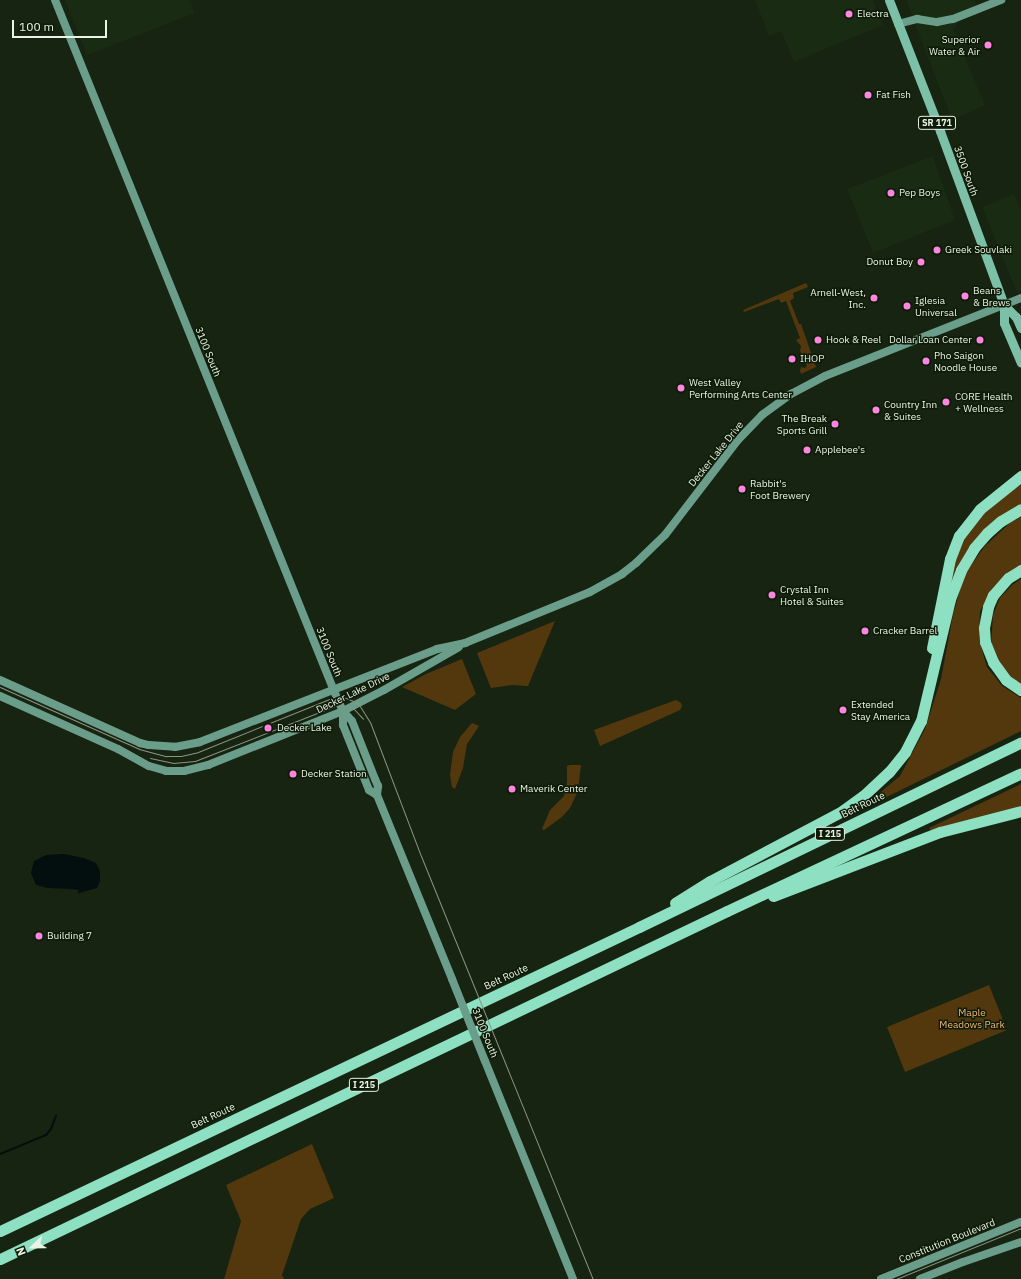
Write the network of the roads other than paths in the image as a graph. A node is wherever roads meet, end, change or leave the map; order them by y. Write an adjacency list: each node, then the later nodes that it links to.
1 (55, 0): 14 (street, 3100 South)
2 (889, 0): 4 (main road, 3500 South / SR 171)
3 (1001, 0): 4 (street)
4 (898, 24): 6 (main road, 3500 South / SR 171)
5 (1021, 298): 6 (street, Decker Lake Drive)
6 (1004, 305): 7 (main road, 3500 South / SR 171); 8 (main road, 3500 South / SR 171); 12 (street, Decker Lake Drive)
7 (1021, 328)
8 (1021, 363)
9 (1021, 476): 20 (highway)
10 (1021, 509): 20 (highway)
11 (1021, 570): 15 (highway)
12 (465, 643): 14 (street, Decker Lake Drive); 17 (street, Decker Lake Drive)
13 (0, 680): 14 (street, Decker Lake Drive)
14 (334, 690): 17 (street, 3100 South)
15 (1021, 690)
16 (0, 696): 17 (street, Decker Lake Drive)
17 (343, 711): 28 (street, 3100 South, bridge)
18 (1021, 742): 23 (highway, Belt Route / I 215)
19 (1021, 773): 22 (highway, I 215)
20 (869, 790): 23 (highway)
21 (1021, 811): 22 (highway)
22 (727, 911): 27 (highway, I 215)
23 (639, 927): 25 (highway, Belt Route / I 215)
24 (1021, 1222): 29 (street, Constitution Boulevard)
25 (0, 1231)
26 (1021, 1242): 30 (street)
27 (0, 1259)
28 (573, 1279)
29 (880, 1279)
30 (920, 1279)

